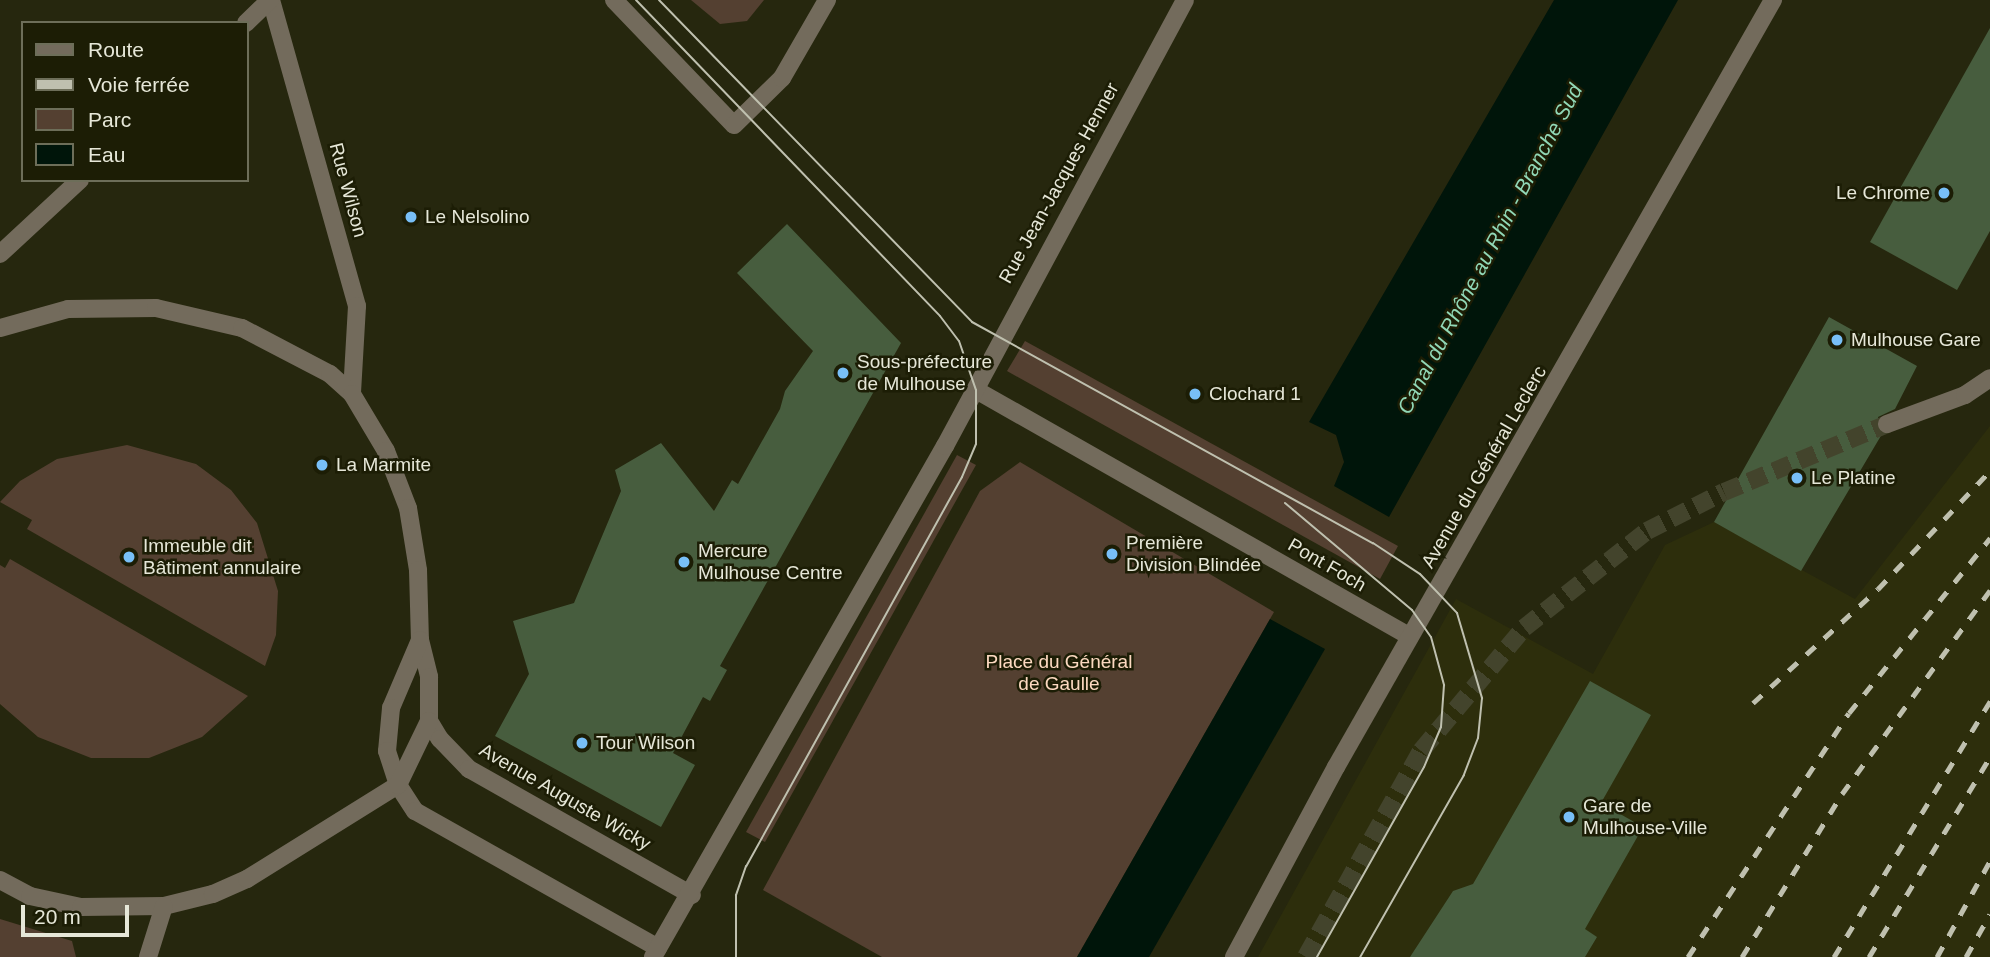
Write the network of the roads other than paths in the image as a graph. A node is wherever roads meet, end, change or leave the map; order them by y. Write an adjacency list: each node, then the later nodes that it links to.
1 (271, 0): 6 (street); 12 (street, Rue Wilson)
2 (614, 0): 3 (street)
3 (827, 0)
4 (1185, 0): 11 (street, Rue Jean-Jacques Henner)
5 (1773, 0): 14 (street, Avenue du Général Leclerc)
6 (248, 21)
7 (78, 182): 8 (street)
8 (0, 254)
9 (0, 328): 12 (street)
10 (1990, 379): 13 (street)
11 (976, 390): 14 (street, Pont Foch); 19 (street)
12 (352, 394): 15 (street)
13 (1887, 424)
14 (1410, 637): 23 (street, Avenue du Général Leclerc)
15 (420, 640): 16 (street); 17 (street)
16 (429, 721): 17 (street); 19 (street, Avenue Auguste Wicky)
17 (398, 785): 20 (street); 21 (street)
18 (0, 880): 20 (street)
19 (692, 895): 21 (street)
20 (164, 906): 22 (street)
21 (655, 953)
22 (148, 957)
23 (1234, 957)

